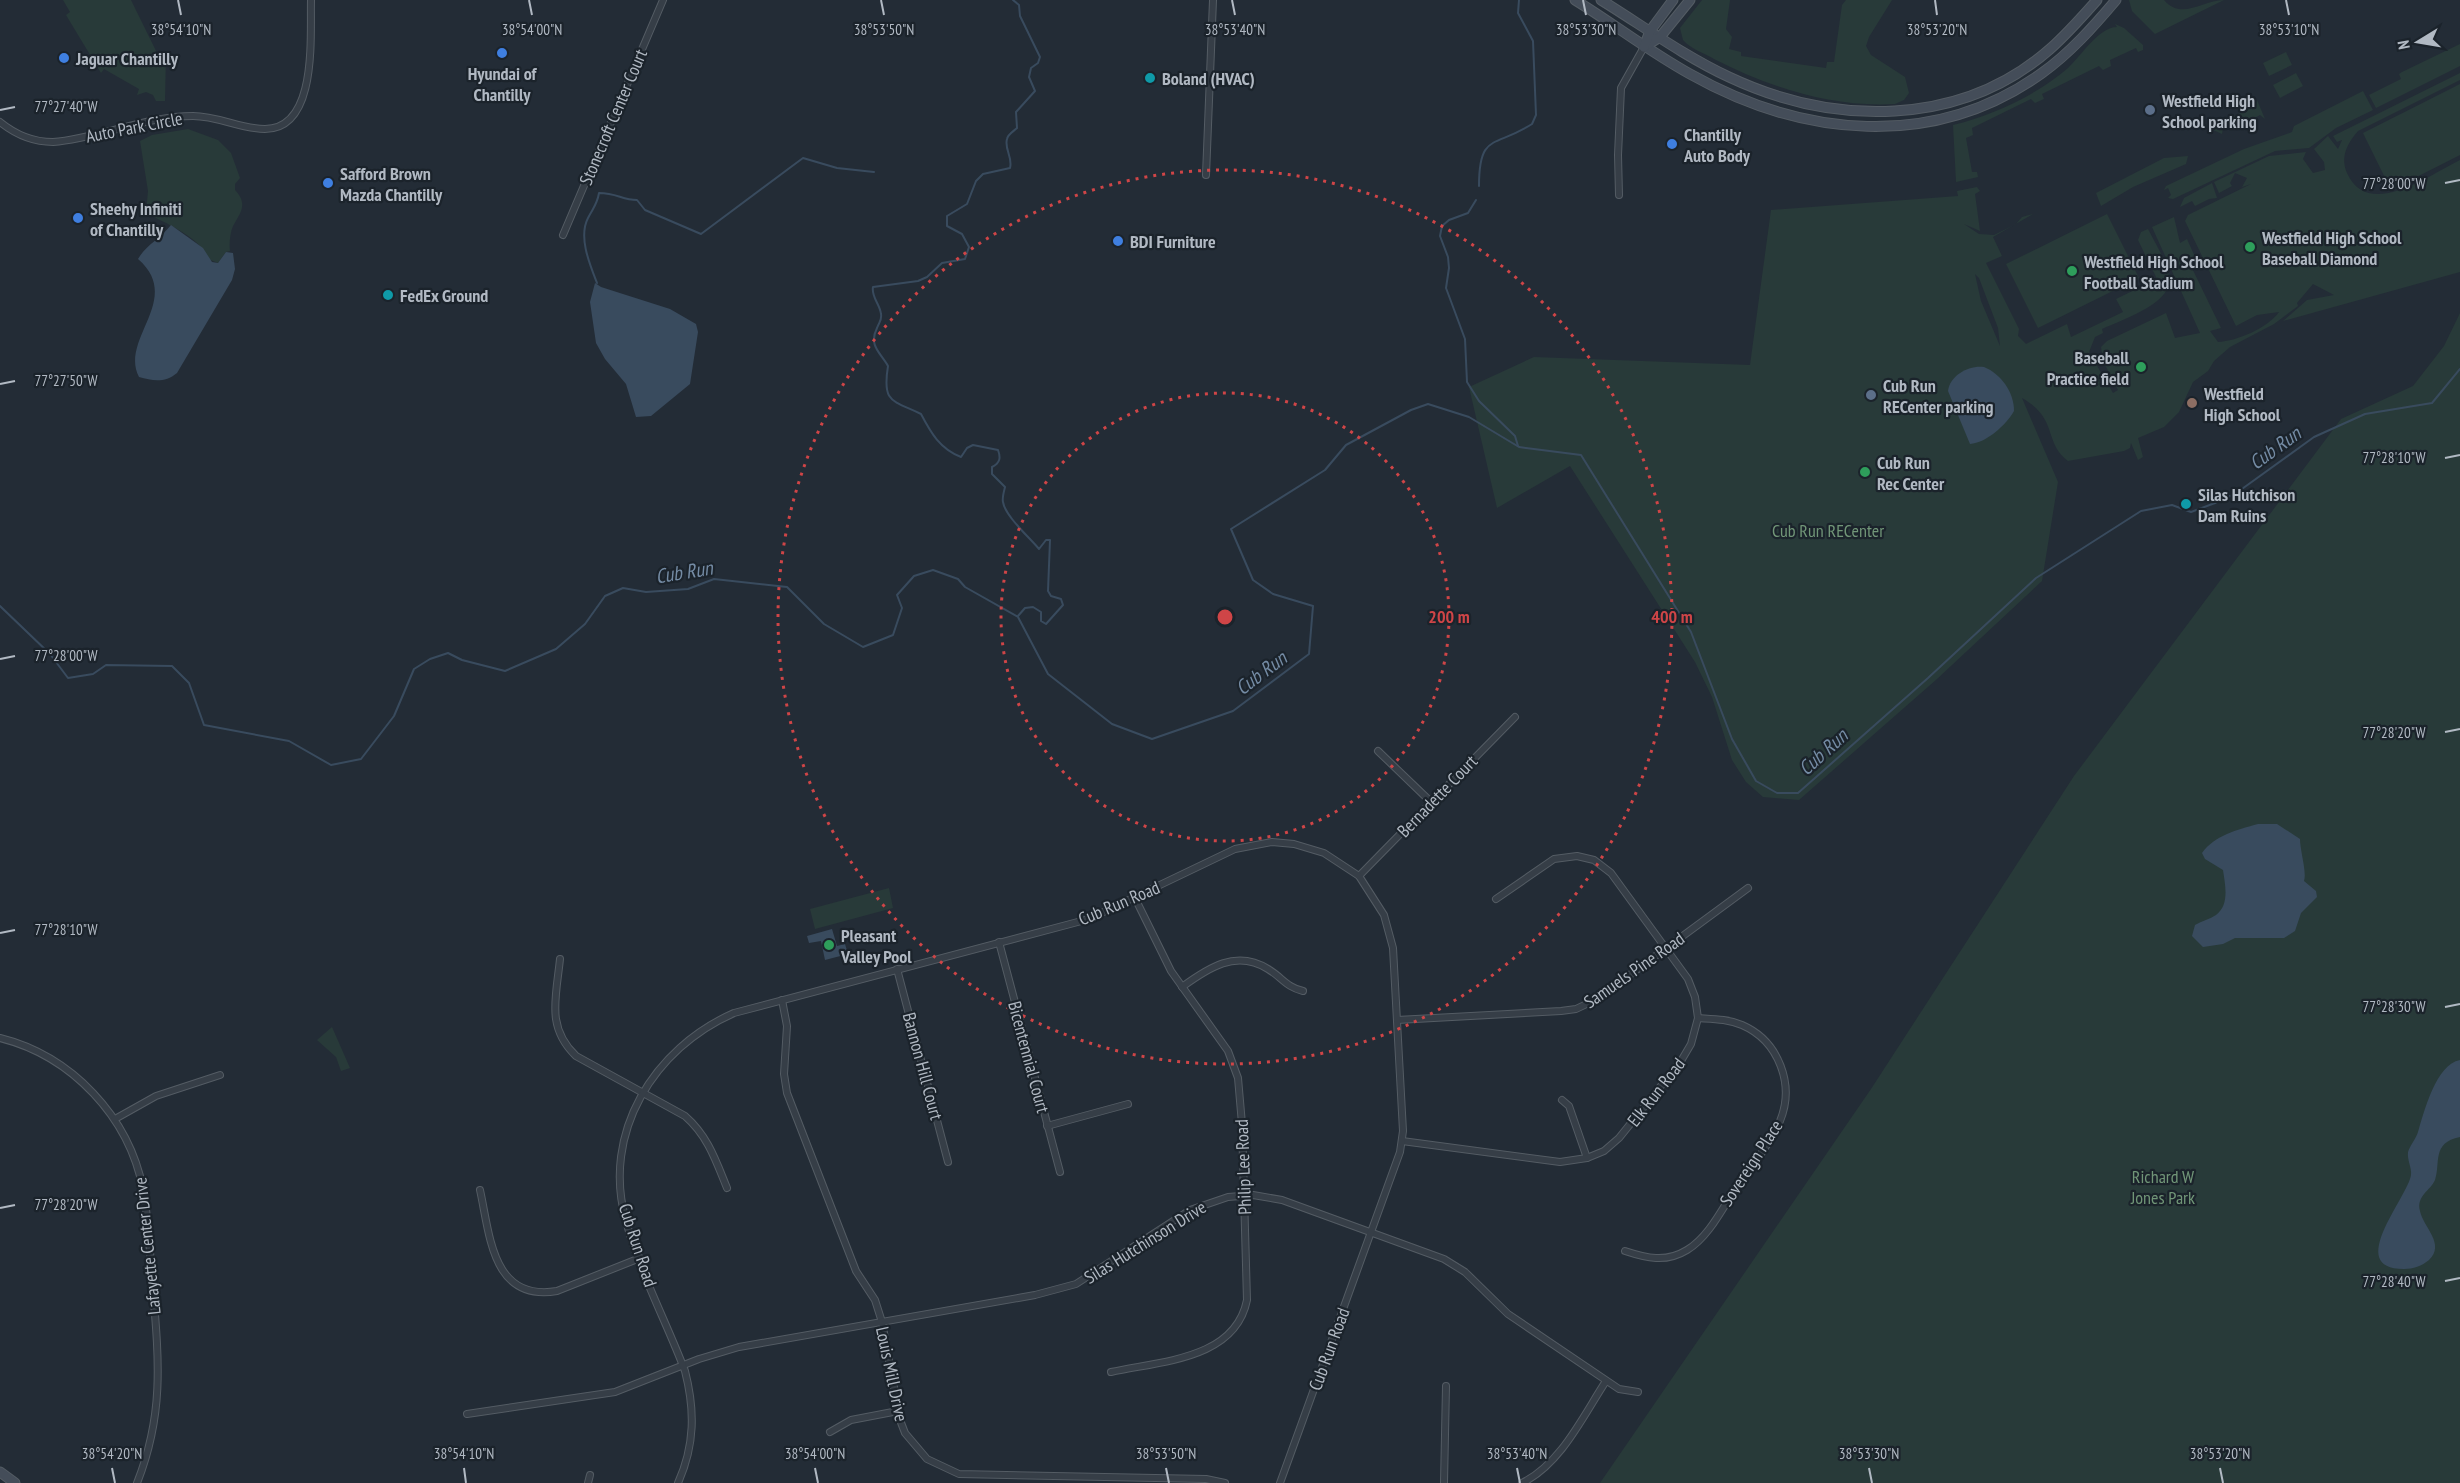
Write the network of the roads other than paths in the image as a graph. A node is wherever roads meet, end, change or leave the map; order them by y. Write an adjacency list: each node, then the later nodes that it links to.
1 (311, 0): 13 (street, Auto Park Circle)
2 (663, 0): 16 (street, Stonecroft Center Court)
3 (1213, 0): 14 (street)
4 (1575, 0): 12 (main road)
5 (1601, 0): 10 (main road)
6 (1673, 0): 10 (main road)
7 (1690, 0): 11 (main road)
8 (2097, 0): 11 (main road)
9 (2116, 0): 12 (main road)
10 (1650, 31): 11 (main road); 12 (main road)
11 (1660, 38): 12 (main road)
12 (1644, 47): 15 (street)
13 (0, 122)
14 (1206, 175)
15 (1619, 195)
16 (562, 235)
17 (1515, 717): 19 (street, Bernadette Court)
18 (1378, 751): 19 (street)
19 (1431, 802): 20 (street, Bernadette Court)
20 (1359, 876): 22 (street, Cub Run Road); 32 (street, Cub Run Road)
21 (1748, 888): 25 (street, Samuels Pine Road)
22 (1135, 898): 24 (street, Cub Run Road); 28 (street, Philip Lee Road)
23 (1496, 899): 25 (street, Elk Run Road)
24 (999, 942): 27 (street, Cub Run Road); 39 (street, Bicentennial Court)
25 (1666, 948): 31 (street, Elk Run Road); 32 (street, Samuels Pine Road)
26 (560, 960): 35 (street)
27 (897, 969): 30 (street, Cub Run Road); 42 (street, Bannon Hill Court)
28 (1182, 987): 29 (street); 46 (street, Philip Lee Road)
29 (1303, 991)
30 (782, 999): 35 (street, Cub Run Road); 50 (street, Louis Mill Drive)
31 (1698, 1018): 41 (street, Elk Run Road); 48 (street, Sovereign Place)
32 (1397, 1020): 40 (street, Cub Run Road)
33 (0, 1038): 38 (street, Lafayette Center Drive)
34 (220, 1075): 38 (street)
35 (643, 1093): 44 (street); 49 (street, Cub Run Road)
36 (1562, 1100): 41 (street)
37 (1128, 1104): 39 (street)
38 (115, 1119): 62 (street, Lafayette Center Drive)
39 (1047, 1126): 43 (street, Bicentennial Court)
40 (1402, 1142): 41 (street, Elk Run Road); 47 (street, Cub Run Road)
41 (1587, 1158)
42 (948, 1162)
43 (1060, 1172)
44 (727, 1188)
45 (480, 1190): 49 (street)
46 (1244, 1196): 47 (street, Silas Hutchinson Drive); 50 (street, Silas Hutchinson Drive); 52 (street, Philip Lee Road)
47 (1372, 1232): 53 (street, Silas Hutchinson Drive); 66 (street, Cub Run Road)
48 (1625, 1251)
49 (640, 1258): 51 (street, Cub Run Road)
50 (882, 1322): 51 (street, Silas Hutchinson Drive); 56 (street, Louis Mill Drive)
51 (683, 1365): 57 (street, Silas Hutchinson Drive); 64 (street, Cub Run Road)
52 (1111, 1372)
53 (1605, 1381): 55 (street, Silas Hutchinson Drive); 68 (street)
54 (1446, 1386): 67 (street)
55 (1638, 1392)
56 (898, 1411): 58 (street); 65 (street, Louis Mill Drive)
57 (467, 1414)
58 (831, 1432)
59 (0, 1472): 61 (main road)
60 (590, 1475): 63 (street)
61 (15, 1483)
62 (137, 1483)
63 (588, 1483)
64 (678, 1483)
65 (1225, 1483)
66 (1280, 1483)
67 (1444, 1483)
68 (1522, 1483)

